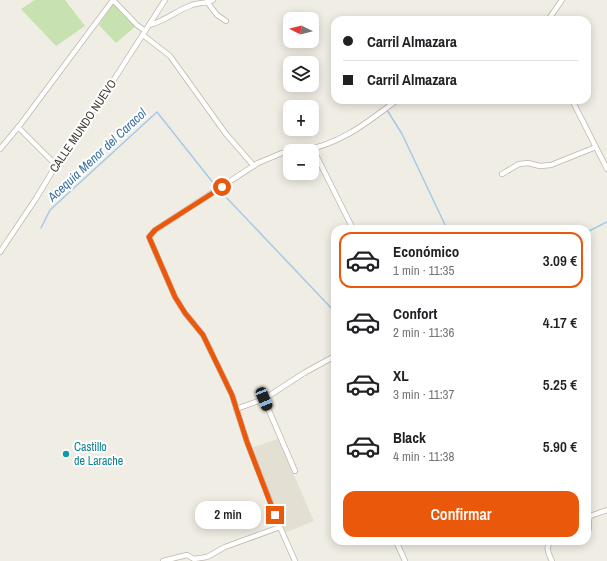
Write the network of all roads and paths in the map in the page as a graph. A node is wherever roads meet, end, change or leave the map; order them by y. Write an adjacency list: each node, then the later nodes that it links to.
1 (113, 0): 9 (street); 12 (street)
2 (165, 0): 8 (street, CALLE MUNDO NUEVO)
3 (213, 0): 5 (street)
4 (562, 0): 6 (street)
5 (208, 3): 7 (street); 8 (street)
6 (551, 16)
7 (226, 21)
8 (149, 25): 9 (street, CALLE MUNDO NUEVO)
9 (144, 33): 18 (street, CALLE MUNDO NUEVO); 19 (street)
10 (392, 104): 14 (street)
11 (574, 104): 13 (street)
12 (18, 127): 15 (street); 18 (street)
13 (596, 147): 20 (street); 21 (street)
14 (319, 148)
15 (0, 149)
16 (283, 153): 19 (street)
17 (319, 161): 22 (street)
18 (56, 165): 23 (street, CALLE MUNDO NUEVO)
19 (254, 166): 26 (street)
20 (607, 169)
21 (502, 174)
22 (351, 225)
23 (0, 252)
24 (331, 358): 25 (street)
25 (264, 399): 26 (street); 27 (street)
26 (236, 409): 30 (street)
27 (295, 471)
28 (607, 510): 29 (street)
29 (591, 516)
30 (280, 527): 33 (street); 34 (street)
31 (398, 545): 35 (street)
32 (548, 545): 36 (street)
33 (163, 561)
34 (295, 561)
35 (405, 561)
36 (552, 561)

